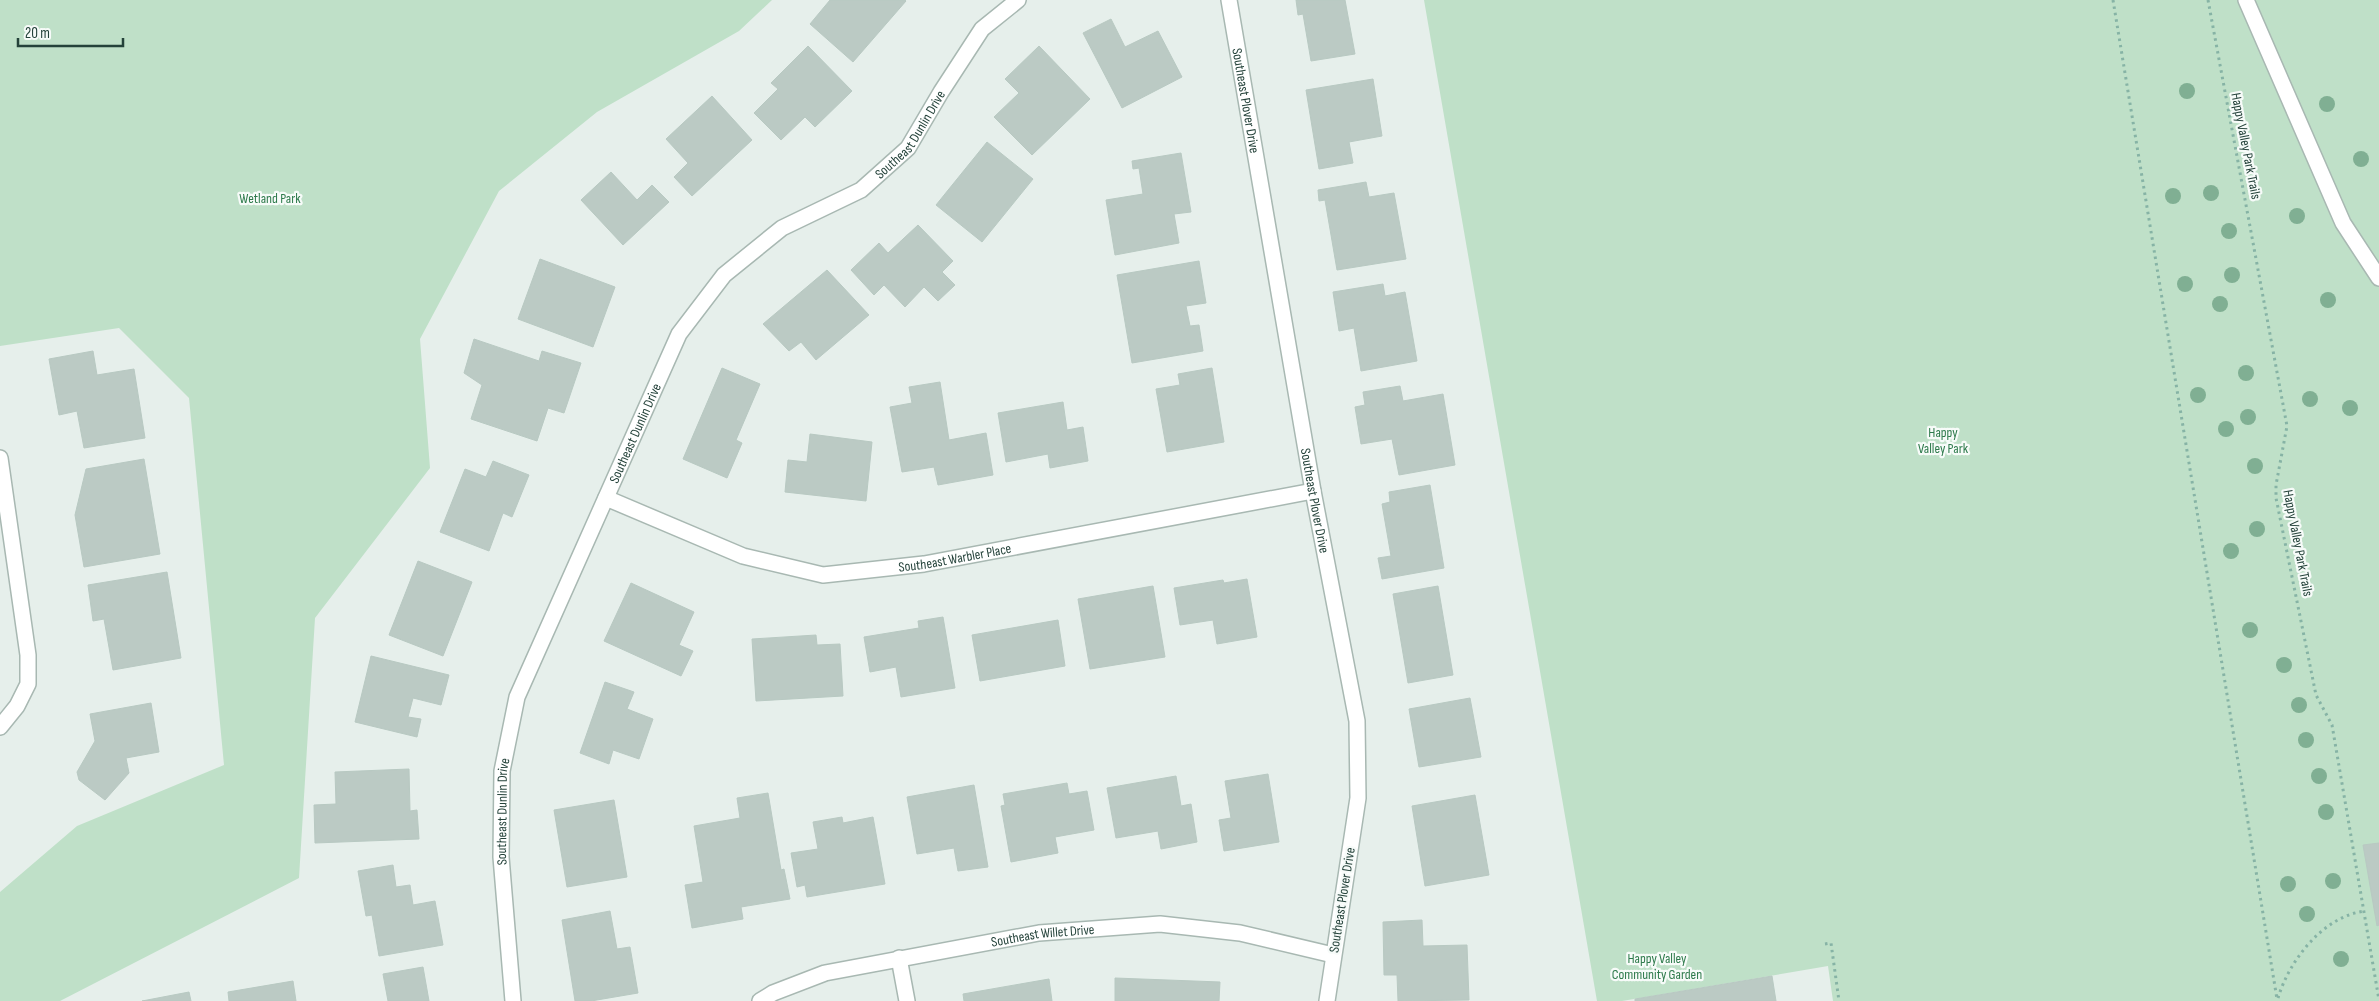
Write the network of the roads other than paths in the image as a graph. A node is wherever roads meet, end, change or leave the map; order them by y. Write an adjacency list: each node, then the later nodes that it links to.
1 (1018, 0): 7 (street, Southeast Dunlin Drive)
2 (1229, 0): 6 (street, Southeast Plover Drive)
3 (2246, 0): 4 (street)
4 (2379, 278)
5 (0, 458): 8 (street)
6 (1313, 491): 7 (street, Southeast Warbler Place); 9 (street, Southeast Plover Drive)
7 (606, 498): 11 (street, Southeast Dunlin Drive)
8 (0, 727)
9 (1333, 955): 10 (street, Southeast Willet Drive); 14 (street, Southeast Plover Drive)
10 (899, 958): 12 (street, Southeast Willet Drive); 13 (street)
11 (513, 1001)
12 (760, 1001)
13 (907, 1001)
14 (1327, 1001)

